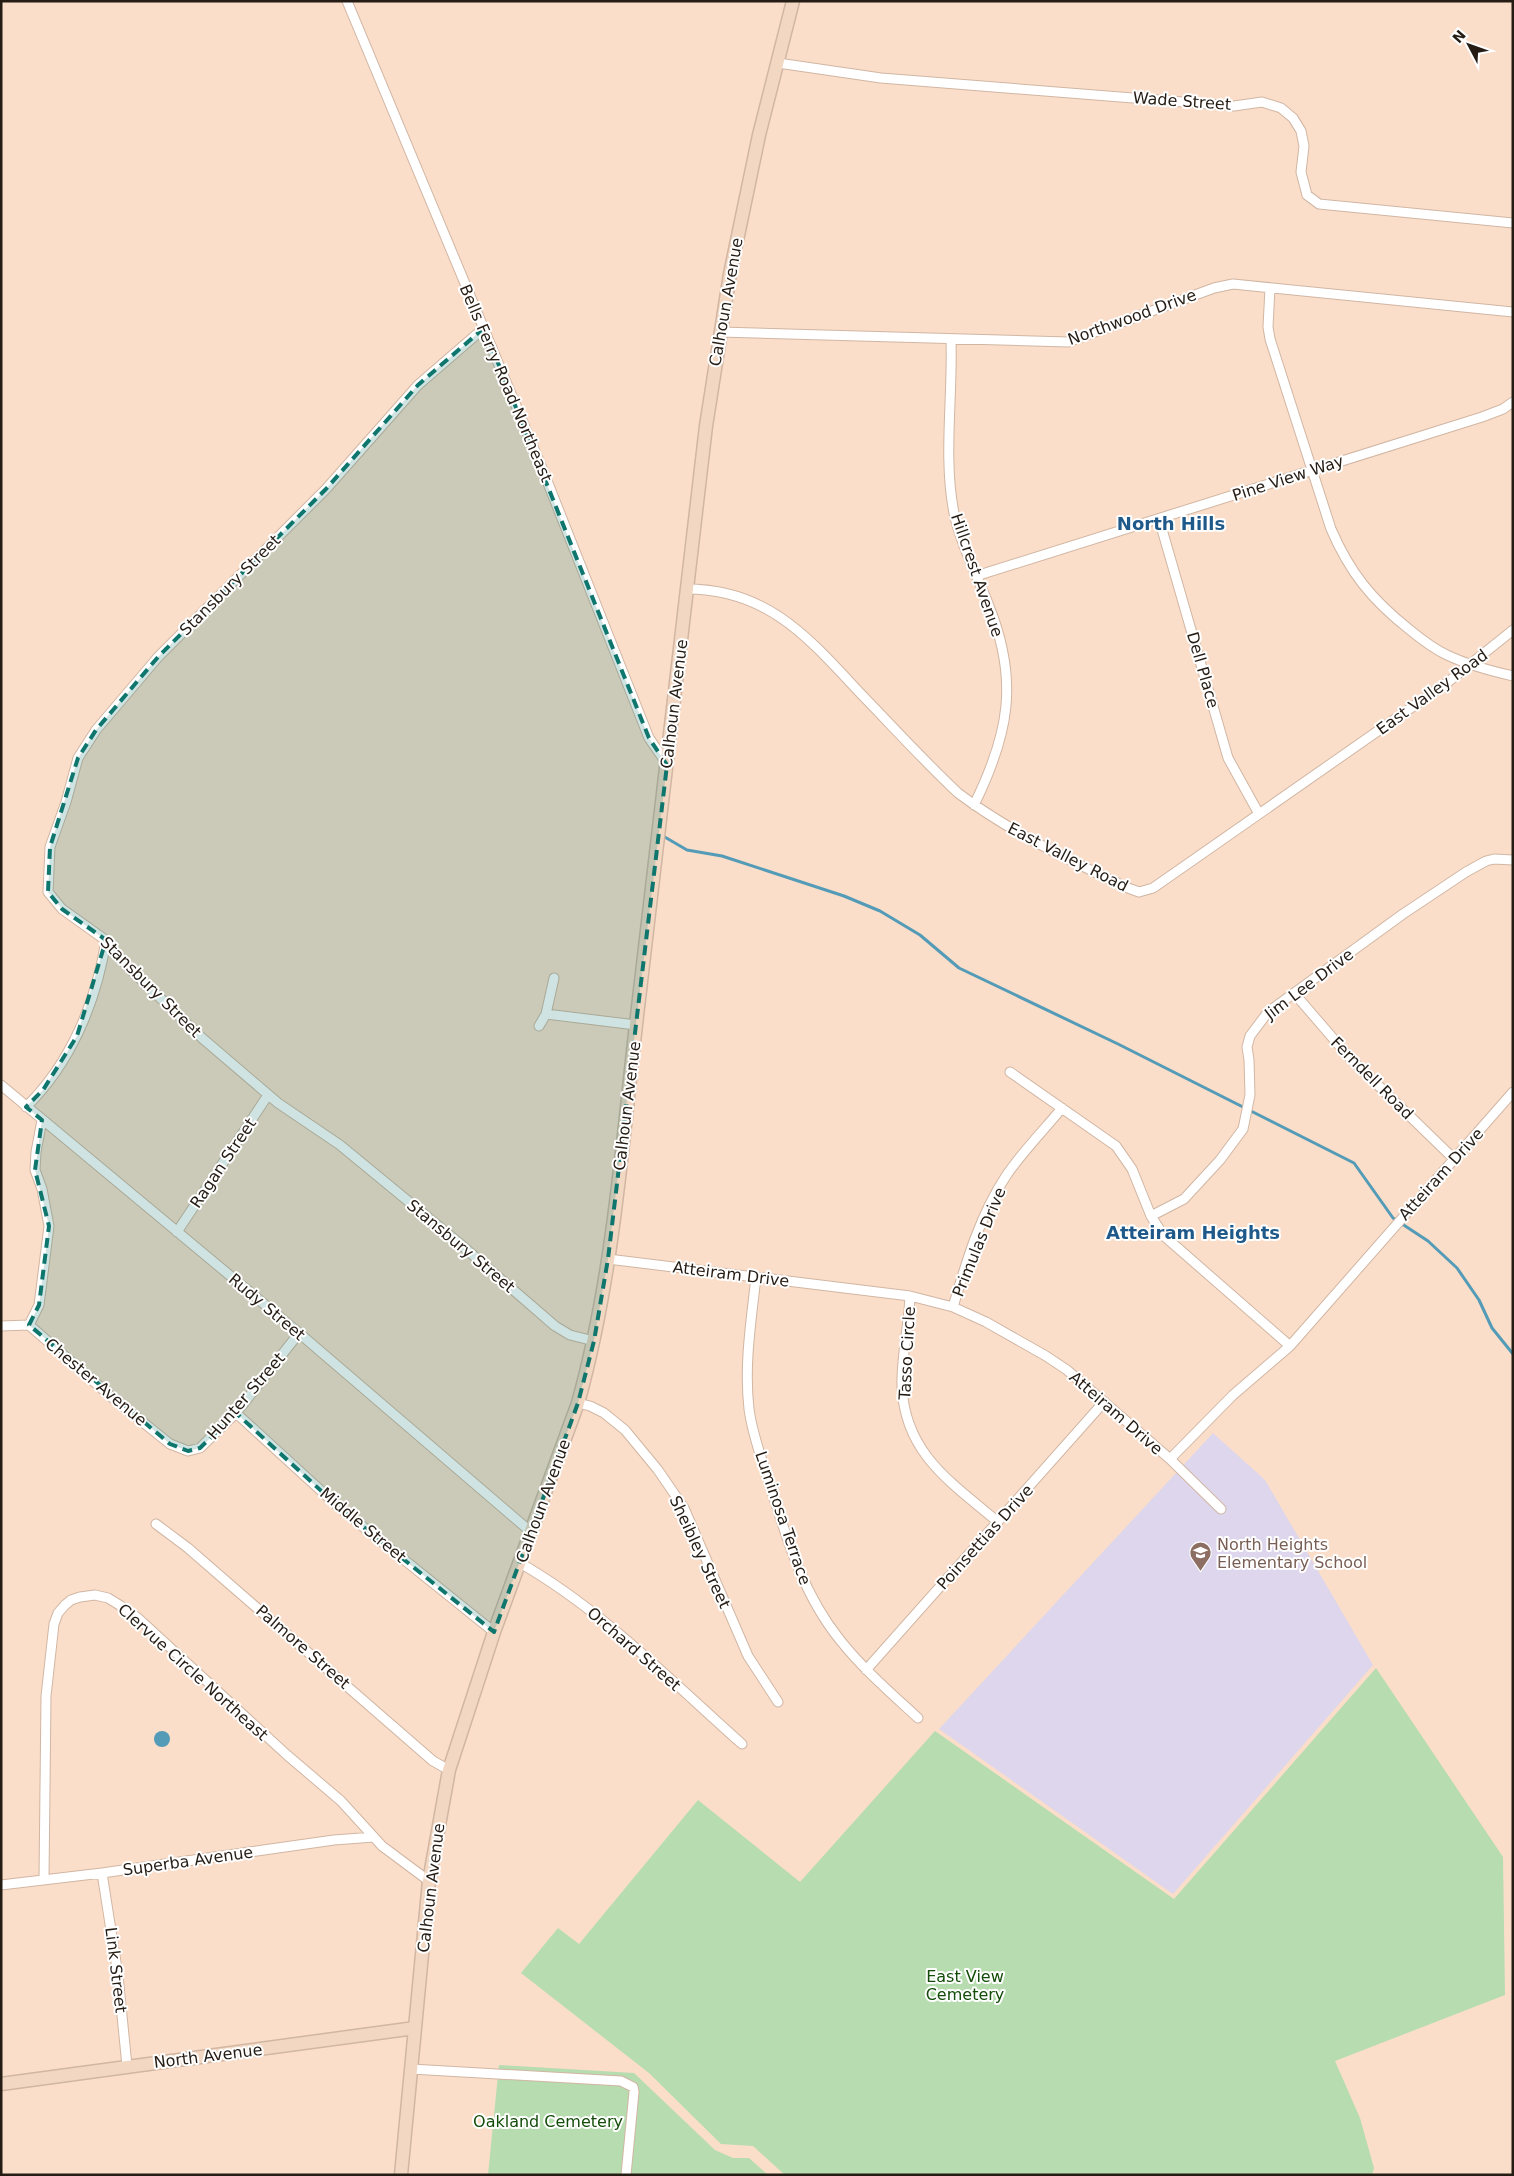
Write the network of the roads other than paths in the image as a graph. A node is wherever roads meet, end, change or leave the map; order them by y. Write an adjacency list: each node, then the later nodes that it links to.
1 (347, 1): 7 (street, Bells Ferry Road Northeast)
2 (794, 1): 3 (street, Calhoun Avenue)
3 (778, 63): 4 (street, Wade Street); 8 (street, Calhoun Avenue)
4 (1513, 223)
5 (1270, 288): 6 (street, Northwood Drive); 9 (street, Northwood Drive); 11 (street)
6 (1513, 312)
7 (484, 328): 18 (street, Bells Ferry Road Northeast); 22 (street, Stansbury Street)
8 (720, 332): 9 (street, Northwood Drive); 14 (street, Calhoun Avenue)
9 (951, 340): 13 (street, Hillcrest Avenue)
10 (1513, 402): 11 (street, Pine View Way)
11 (1313, 470): 12 (street, Pine View Way); 16 (street)
12 (1159, 520): 13 (street, Pine View Way); 20 (street, Dell Place)
13 (976, 576): 19 (street, Hillcrest Avenue)
14 (687, 589): 18 (street, Calhoun Avenue); 19 (street, East Valley Road)
15 (1513, 630): 16 (street, East Valley Road)
16 (1471, 664): 17 (street); 20 (street, East Valley Road)
17 (1513, 676)
18 (667, 765): 26 (street, Calhoun Avenue)
19 (974, 805): 20 (street, East Valley Road)
20 (1259, 814)
21 (1513, 860): 24 (street, Jim Lee Drive)
22 (106, 941): 31 (street, Stansbury Street); 32 (street)
23 (554, 978): 25 (street)
24 (1294, 993): 35 (street, Ferndell Road); 36 (street, Jim Lee Drive)
25 (546, 1014): 26 (street); 27 (street)
26 (636, 1025): 38 (street, Calhoun Avenue)
27 (539, 1026)
28 (1010, 1072): 33 (street)
29 (1, 1085): 32 (street, Rudy Street)
30 (1513, 1092): 35 (street, Atteiram Drive)
31 (268, 1095): 37 (street, Ragan Street); 45 (street, Stansbury Street)
32 (26, 1107): 34 (street, Rudy Street)
33 (1062, 1108): 36 (street); 41 (street, Primulas Drive)
34 (42, 1120): 37 (street, Rudy Street); 42 (street)
35 (1454, 1158): 46 (street, Atteiram Drive)
36 (1151, 1216): 46 (street)
37 (177, 1232): 44 (street, Rudy Street)
38 (608, 1259): 39 (street, Atteiram Drive); 45 (street, Calhoun Avenue)
39 (756, 1277): 40 (street, Atteiram Drive); 58 (street, Luminosa Terrace)
40 (910, 1296): 41 (street, Atteiram Drive); 53 (street, Tasso Circle)
41 (953, 1308): 48 (street, Atteiram Drive)
42 (29, 1325): 43 (street); 50 (street, Chester Avenue)
43 (1, 1326)
44 (299, 1333): 49 (street, Hunter Street); 55 (street, Rudy Street)
45 (594, 1341): 47 (street, Calhoun Avenue)
46 (1290, 1346): 51 (street, Atteiram Drive)
47 (578, 1403): 55 (street, Calhoun Avenue); 59 (street, Sheibley Street)
48 (1103, 1403): 51 (street, Atteiram Drive); 53 (street, Poinsettias Drive)
49 (236, 1414): 50 (street, Hunter Street); 57 (street, Middle Street)
50 (188, 1451)
51 (1170, 1459): 52 (street)
52 (1221, 1509)
53 (998, 1522): 58 (street, Poinsettias Drive)
54 (156, 1524): 62 (street, Palmore Street)
55 (531, 1532): 56 (street, Calhoun Avenue)
56 (520, 1562): 57 (street, Calhoun Avenue); 61 (street, Orchard Street)
57 (494, 1632): 62 (street, Calhoun Avenue)
58 (866, 1670): 60 (street, Luminosa Terrace)
59 (778, 1702)
60 (918, 1718)
61 (742, 1744)
62 (449, 1770): 66 (street, Calhoun Avenue)
63 (374, 1838): 64 (street, Superba Avenue); 65 (street, Clervue Circle Northeast); 66 (street, Clervue Circle Northeast)
64 (102, 1873): 65 (street, Superba Avenue); 69 (street, Link Street)
65 (44, 1879): 67 (street, Superba Avenue)
66 (429, 1881): 68 (street, Calhoun Avenue)
67 (1, 1885)
68 (415, 2028): 69 (street, North Avenue); 70 (street, Calhoun Avenue)
69 (127, 2066): 71 (street, North Avenue)
70 (411, 2069): 72 (street, Calhoun Avenue); 73 (street)
71 (1, 2084)
72 (401, 2175)
73 (626, 2175)

